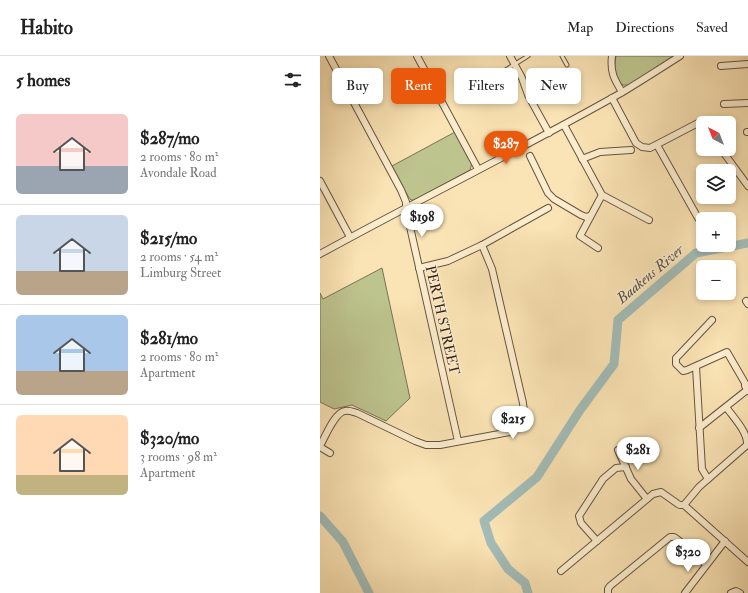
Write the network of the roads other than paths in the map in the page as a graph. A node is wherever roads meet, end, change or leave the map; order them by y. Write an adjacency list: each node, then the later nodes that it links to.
1 (329, 56): 30 (street, PERTH STREET)
2 (417, 56): 25 (street)
3 (510, 56): 9 (street)
4 (528, 56): 9 (lane)
5 (562, 56): 10 (lane)
6 (612, 56): 13 (street)
7 (680, 56): 13 (street)
8 (748, 64): 11 (street)
9 (515, 65): 12 (lane); 19 (street)
10 (567, 65)
11 (721, 66)
12 (510, 68)
13 (622, 92): 14 (street)
14 (612, 98): 17 (street); 20 (street)
15 (748, 103): 16 (street)
16 (724, 104)
17 (564, 124): 19 (street); 24 (street)
18 (696, 124): 20 (street)
19 (549, 133): 25 (street)
20 (657, 145): 31 (street)
21 (631, 150): 24 (street)
22 (530, 156): 32 (street)
23 (726, 156): 27 (street)
24 (582, 159): 28 (street)
25 (478, 169): 30 (street)
26 (320, 180): 34 (street)
27 (748, 186)
28 (602, 195): 32 (street); 33 (street)
29 (548, 208): 35 (street)
30 (406, 209): 34 (street); 38 (street, PERTH STREET)
31 (696, 214)
32 (590, 216): 36 (street)
33 (649, 220)
34 (350, 237): 37 (street)
35 (482, 246): 38 (street); 44 (street)
36 (598, 248)
37 (320, 254)
38 (419, 268): 44 (street, PERTH STREET)
39 (712, 320): 40 (street)
40 (696, 367): 41 (street); 43 (street)
41 (748, 390): 42 (street)
42 (726, 407): 43 (street); 49 (street)
43 (699, 428): 49 (street)
44 (458, 441): 45 (street)
45 (320, 447): 47 (street)
46 (618, 450): 48 (street)
47 (330, 453)
48 (626, 467): 50 (street); 52 (street)
49 (708, 479): 51 (street)
50 (647, 499): 51 (street); 52 (street)
51 (684, 505): 53 (street)
52 (597, 541): 56 (street)
53 (724, 541): 54 (street); 55 (street)
54 (748, 562)
55 (706, 564): 57 (street); 58 (street)
56 (561, 571)
57 (608, 593)
58 (685, 593)
59 (731, 593): 60 (street)
60 (740, 593)

